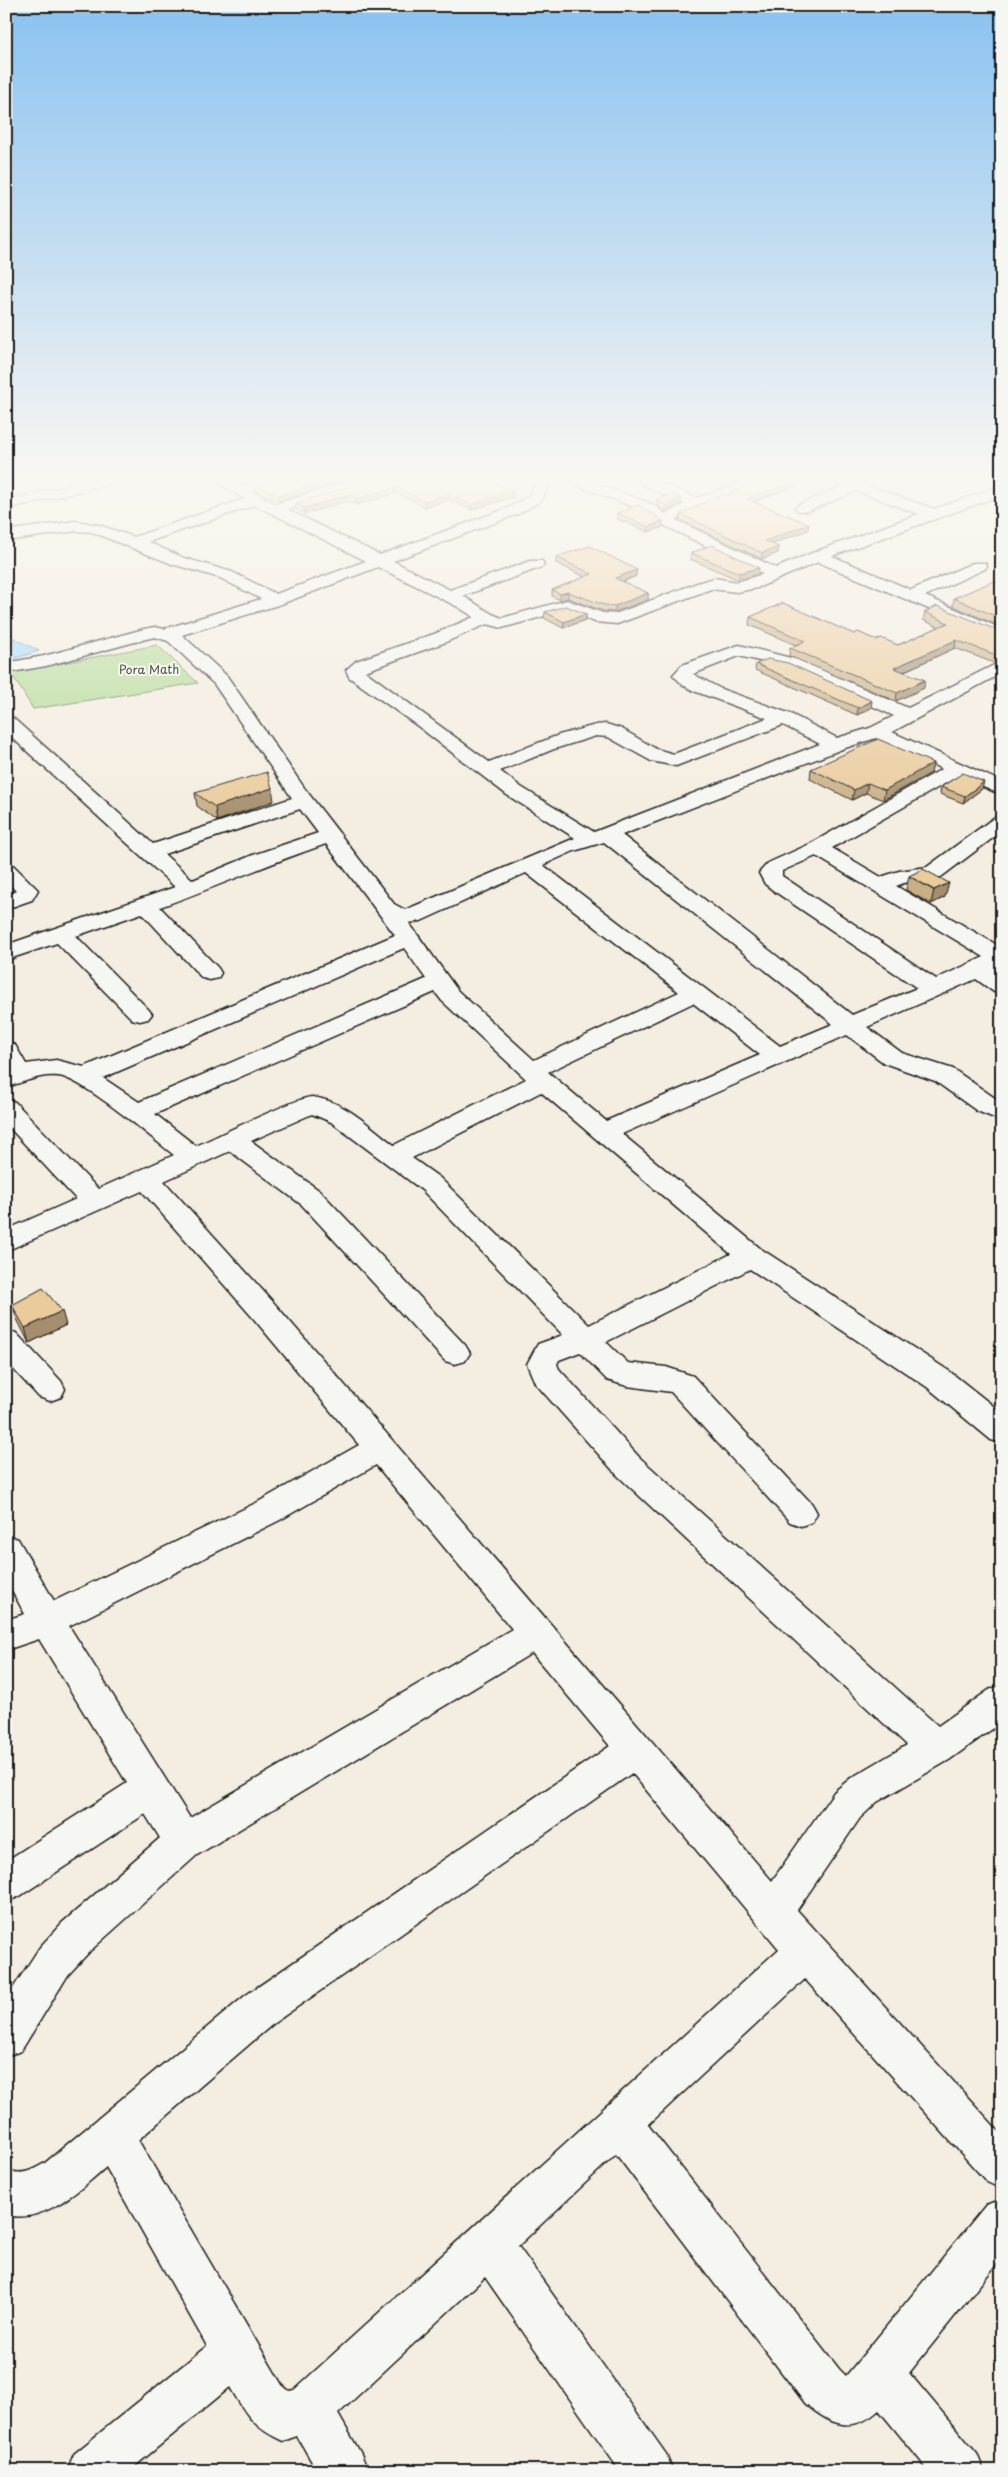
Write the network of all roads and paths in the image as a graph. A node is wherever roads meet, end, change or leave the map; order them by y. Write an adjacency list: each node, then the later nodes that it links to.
1 (269, 597): 6 (street)
2 (285, 597): 6 (street)
3 (449, 597): 7 (street)
4 (676, 597): 7 (street)
5 (912, 597): 9 (street)
6 (275, 600): 8 (street)
7 (486, 618): 18 (street)
8 (166, 634): 10 (street); 20 (street)
9 (1002, 635)
10 (6, 668)
11 (1000, 669): 12 (street)
12 (910, 716): 13 (street); 15 (street)
13 (784, 718): 16 (street); 18 (street)
14 (6, 722): 25 (street)
15 (878, 732): 16 (street); 17 (street)
16 (835, 745): 23 (street)
17 (958, 768): 19 (street); 24 (street)
18 (486, 770): 23 (street)
19 (1002, 789)
20 (304, 801): 22 (street); 25 (street)
21 (1002, 821): 28 (street)
22 (331, 835): 29 (street); 32 (street)
23 (599, 836): 26 (street); 43 (street)
24 (816, 848): 28 (street); 40 (street)
25 (149, 852): 29 (street)
26 (528, 864): 32 (street); 41 (street)
27 (6, 869): 30 (street)
28 (879, 886): 35 (street)
29 (190, 889): 31 (street)
30 (6, 903)
31 (146, 905): 33 (street); 37 (street)
32 (401, 927): 38 (street); 48 (street)
33 (61, 934): 34 (street); 42 (street)
34 (6, 953)
35 (1001, 956): 36 (street)
36 (978, 970): 39 (street); 40 (street)
37 (210, 973)
38 (439, 982): 46 (street); 50 (street)
39 (1002, 987)
40 (935, 989): 43 (street)
41 (695, 994): 45 (street); 46 (street)
42 (140, 1014)
43 (850, 1025): 45 (street); 51 (street)
44 (6, 1050): 47 (street)
45 (777, 1056): 52 (street)
46 (537, 1076): 52 (street); 55 (street)
47 (7, 1077): 48 (street)
48 (83, 1077): 50 (street)
49 (6, 1108): 57 (street)
50 (136, 1113): 54 (street)
51 (1002, 1113)
52 (603, 1132): 59 (street)
53 (232, 1140): 54 (street); 55 (street); 62 (street)
54 (193, 1157): 56 (street)
55 (392, 1157): 60 (street)
56 (146, 1178): 57 (street); 65 (street)
57 (94, 1201): 58 (street)
58 (6, 1241)
59 (751, 1256): 60 (street); 64 (street)
60 (584, 1340): 66 (street); 72 (street)
61 (6, 1341): 63 (street)
62 (455, 1353)
63 (50, 1389)
64 (1002, 1431)
65 (380, 1448): 68 (street); 69 (street)
66 (801, 1513)
67 (6, 1550): 68 (street)
68 (47, 1620): 70 (street); 74 (street)
69 (536, 1633): 73 (street); 75 (street)
70 (6, 1634)
71 (1002, 1701): 72 (street)
72 (936, 1748): 77 (street)
73 (635, 1750): 77 (street); 81 (street)
74 (150, 1789): 75 (street); 76 (street)
75 (184, 1842): 79 (street)
76 (6, 1883)
77 (773, 1912): 78 (street)
78 (806, 1952): 80 (street); 82 (street)
79 (6, 2036)
80 (619, 2124): 85 (street); 87 (street)
81 (111, 2135): 83 (street); 86 (street)
82 (1002, 2167)
83 (6, 2192)
84 (1002, 2221): 87 (street)
85 (488, 2243): 88 (street); 91 (street)
86 (237, 2351): 88 (street); 89 (street)
87 (880, 2374): 92 (street)
88 (308, 2409): 90 (street)
89 (90, 2471)
90 (344, 2471)
91 (649, 2471)
92 (960, 2471)

